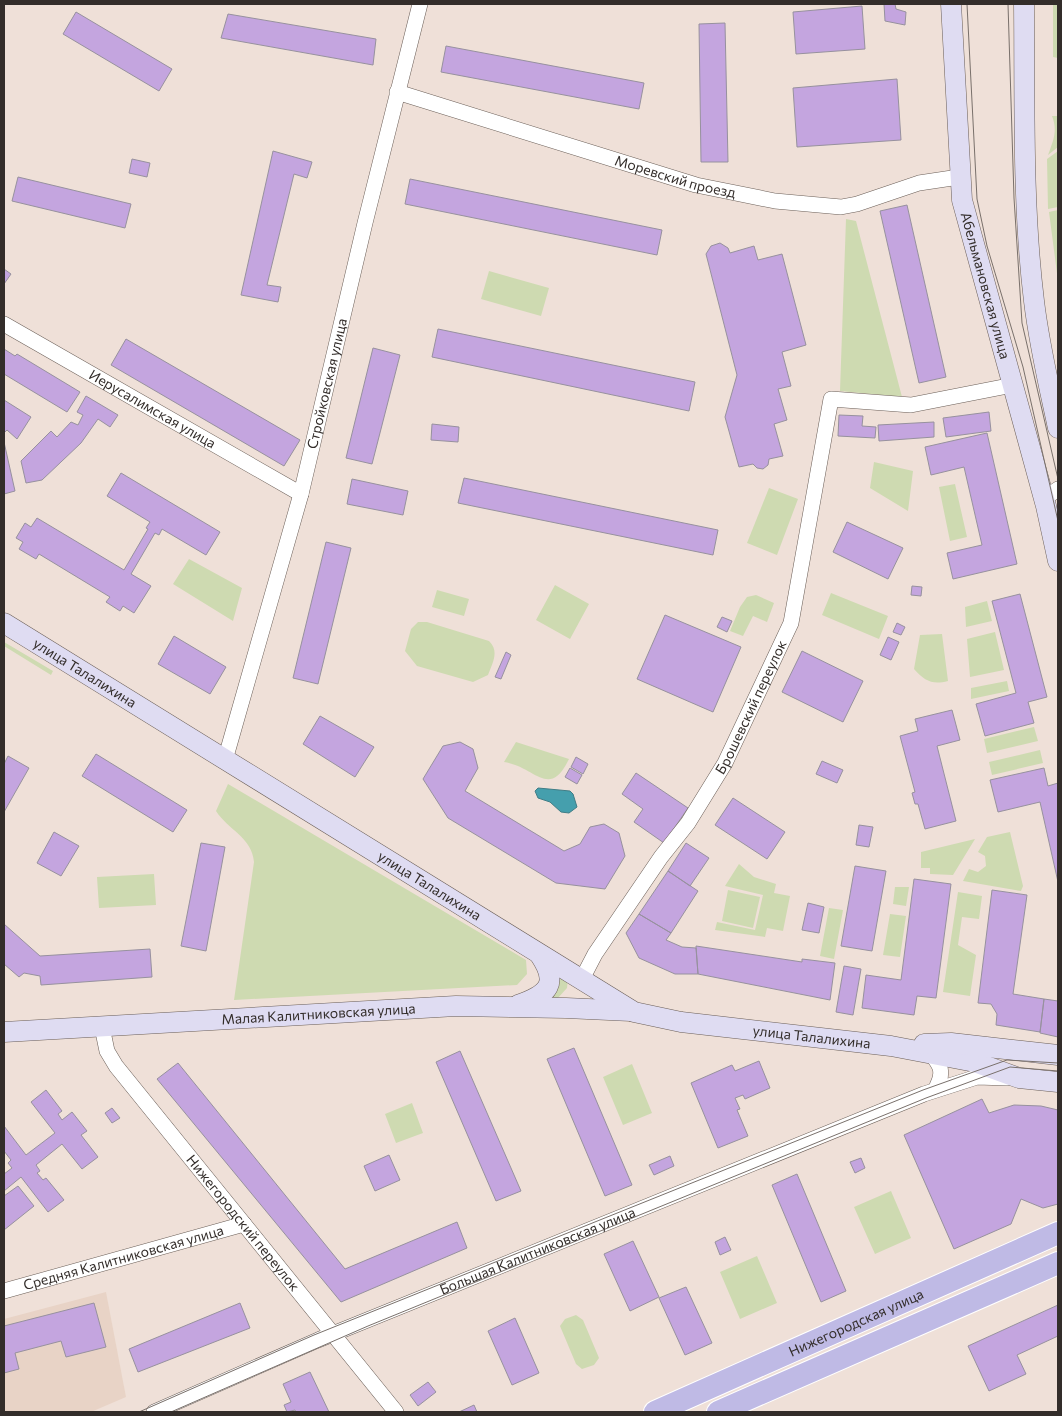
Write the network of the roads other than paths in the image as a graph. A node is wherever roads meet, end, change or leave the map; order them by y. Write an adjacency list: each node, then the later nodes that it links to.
1 (420, 4): 4 (street, Стройковская улица)
2 (951, 4): 5 (street, Абельмановская улица)
3 (1024, 4): 8 (street)
4 (397, 92): 5 (street, Моревский проезд); 10 (street, Стройковская улица)
5 (959, 177): 7 (street, Абельмановская улица)
6 (4, 324): 10 (street, Иерусалимская улица)
7 (1013, 386): 11 (street, Абельмановская улица); 16 (street, Брошевский переулок)
8 (1058, 428)
9 (1058, 489): 11 (street)
10 (301, 494): 14 (street, Стройковская улица)
11 (1046, 506): 12 (street, Абельмановская улица)
12 (1058, 562)
13 (4, 623): 14 (street, улица Талалихина)
14 (226, 760): 15 (street, улица Талалихина)
15 (540, 955): 16 (street, улица Талалихина); 17 (street)
16 (582, 979): 18 (street); 19 (street, улица Талалихина)
17 (509, 1008): 18 (street, Малая Калитниковская улица); 20 (street, Малая Калитниковская улица)
18 (566, 1008): 19 (street, Малая Калитниковская улица)
19 (634, 1012): 22 (street, улица Талалихина)
20 (102, 1027): 21 (street, Малая Калитниковская улица); 30 (street, Нижегородский переулок)
21 (4, 1032)
22 (891, 1046): 23 (street, улица Талалихина); 25 (street, улица Талалихина)
23 (931, 1054): 25 (street, улица Талалихина); 29 (street)
24 (1058, 1055): 25 (street, улица Талалихина)
25 (967, 1058): 26 (street, улица Талалихина); 28 (street); 29 (street, Большая Калитниковская улица)
26 (1019, 1078): 27 (street, улица Талалихина); 28 (street, Большая Калитниковская улица)
27 (1058, 1082)
28 (960, 1083): 29 (street, Большая Калитниковская улица)
29 (931, 1090): 34 (street, Большая Калитниковская улица)
30 (244, 1224): 33 (street, Средняя Калитниковская улица); 34 (street, Нижегородский переулок)
31 (1058, 1233): 37 (main road, Нижегородская улица)
32 (1058, 1263): 38 (main road, Нижегородская улица)
33 (4, 1291)
34 (332, 1334): 35 (street, Большая Калитниковская улица); 36 (street, Нижегородский переулок)
35 (154, 1412)
36 (396, 1412)
37 (655, 1412)
38 (718, 1412)

